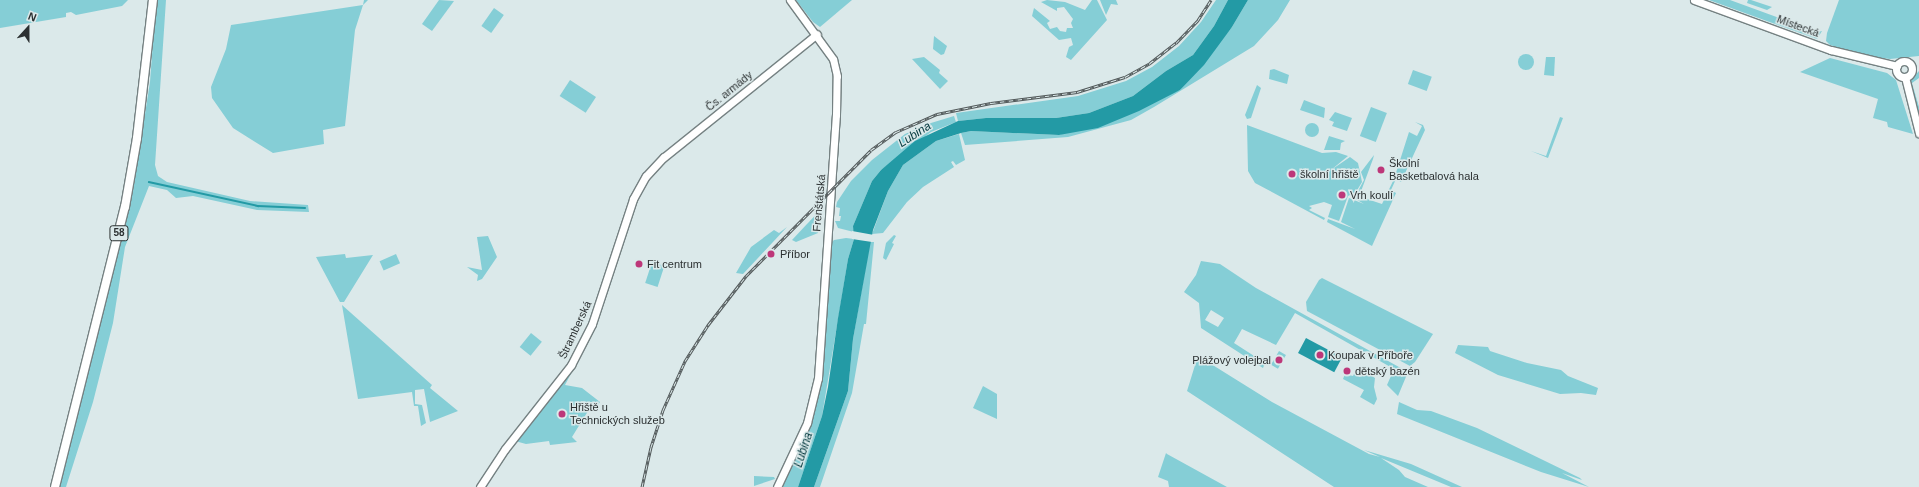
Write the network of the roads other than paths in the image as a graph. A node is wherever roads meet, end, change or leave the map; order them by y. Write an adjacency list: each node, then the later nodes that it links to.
1 (153, 0): 10 (main road, 58)
2 (790, 0): 4 (street, Frenštátská)
3 (1694, 0): 5 (street, Místecká)
4 (816, 34): 9 (street, Čs. armády); 12 (street, Frenštátská)
5 (1896, 66): 6 (street, Místecká); 7 (street)
6 (1916, 66): 7 (street)
7 (1905, 77): 8 (street)
8 (1919, 133)
9 (656, 166): 11 (street, Štramberská)
10 (55, 487)
11 (480, 487)
12 (777, 487)

